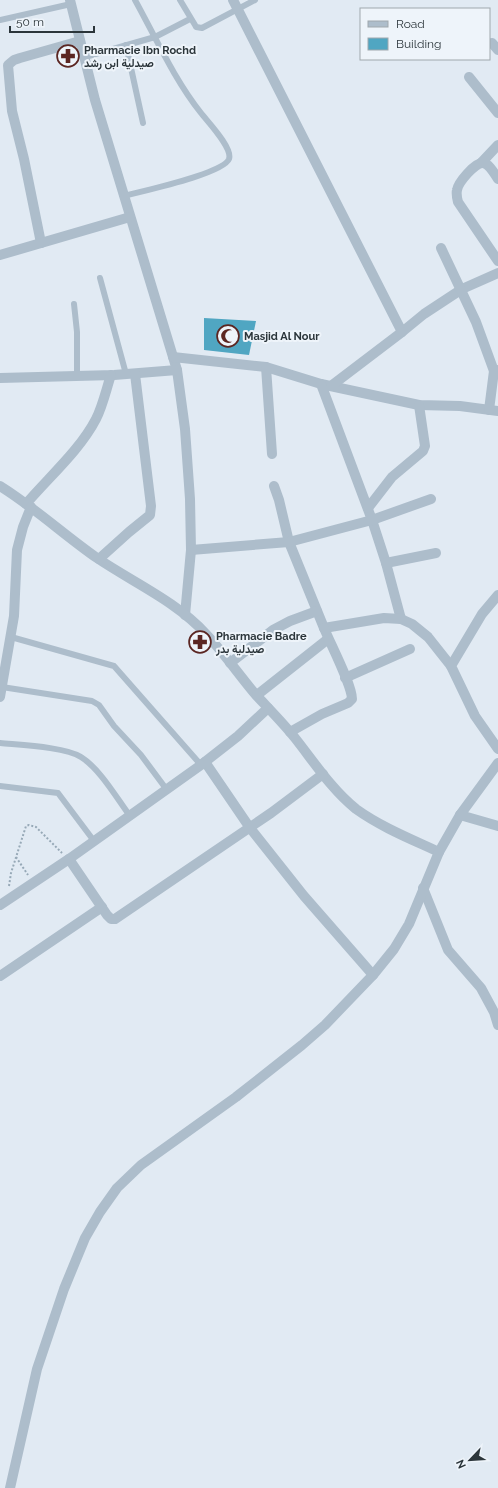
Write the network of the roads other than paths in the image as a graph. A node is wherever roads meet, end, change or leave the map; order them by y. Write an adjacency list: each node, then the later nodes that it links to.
1 (135, 0): 8 (lane)
2 (180, 0): 6 (lane)
3 (255, 0): 5 (lane)
4 (70, 2): 7 (lane); 9 (street)
5 (235, 4): 6 (lane); 28 (street)
6 (190, 19): 8 (lane)
7 (0, 20)
8 (155, 37): 10 (lane); 18 (lane)
9 (80, 41): 11 (street); 20 (street)
10 (126, 45): 11 (lane); 14 (lane)
11 (84, 58): 18 (street)
12 (469, 77): 13 (street)
13 (498, 113)
14 (143, 123)
15 (498, 145): 16 (street)
16 (481, 164): 17 (street); 23 (street)
17 (498, 180)
18 (124, 196): 19 (street)
19 (130, 217): 20 (street); 29 (street)
20 (41, 243): 22 (street)
21 (441, 248): 26 (street)
22 (0, 255)
23 (498, 261)
24 (498, 273): 26 (street)
25 (100, 278): 33 (lane)
26 (462, 290): 28 (street); 32 (street)
27 (74, 304): 35 (lane)
28 (402, 332): 37 (street)
29 (173, 358): 30 (street); 31 (street)
30 (266, 367): 37 (street); 40 (street)
31 (177, 370): 33 (street); 48 (street)
32 (496, 370): 39 (street)
33 (130, 374): 34 (street); 50 (street)
34 (111, 375): 35 (street); 44 (street)
35 (77, 377): 36 (street)
36 (0, 378)
37 (326, 385): 38 (street); 45 (street)
38 (419, 404): 39 (street); 45 (street)
39 (494, 410)
40 (272, 454)
41 (0, 486): 44 (street)
42 (274, 486): 47 (street)
43 (431, 499): 46 (street)
44 (29, 505): 50 (street); 57 (street)
45 (368, 508): 46 (street)
46 (372, 520): 47 (street); 51 (street)
47 (289, 542): 48 (street); 53 (street)
48 (191, 550): 54 (street)
49 (436, 553): 51 (street)
50 (99, 559): 54 (street)
51 (386, 563): 55 (street)
52 (498, 595): 61 (street)
53 (317, 611): 56 (street); 60 (street)
54 (185, 615): 60 (street)
55 (401, 619): 56 (street); 61 (street)
56 (324, 628): 58 (street)
57 (11, 637): 63 (street); 69 (lane)
58 (328, 639): 62 (street); 64 (street)
59 (410, 649): 62 (street)
60 (230, 663): 64 (street)
61 (451, 666): 68 (street)
62 (346, 678): 66 (street)
63 (1, 692): 73 (lane)
64 (257, 695): 65 (street)
65 (268, 708): 66 (street); 69 (street)
66 (290, 732): 71 (street)
67 (0, 743): 75 (lane)
68 (498, 749)
69 (203, 764): 73 (street); 77 (street)
70 (498, 764): 74 (street)
71 (323, 774): 77 (street); 79 (street)
72 (0, 786): 78 (lane)
73 (167, 790): 75 (street)
74 (460, 815): 76 (street); 79 (street)
75 (130, 816): 78 (street)
76 (498, 826)
77 (250, 828): 83 (street); 84 (street)
78 (94, 841): 80 (street)
79 (439, 852): 81 (street)
80 (69, 859): 82 (street); 83 (street)
81 (423, 888): 84 (street); 86 (street)
82 (3, 903)
83 (102, 907): 85 (street)
84 (373, 975): 88 (street)
85 (0, 976)
86 (494, 1006): 87 (street)
87 (498, 1025)
88 (10, 1488)

